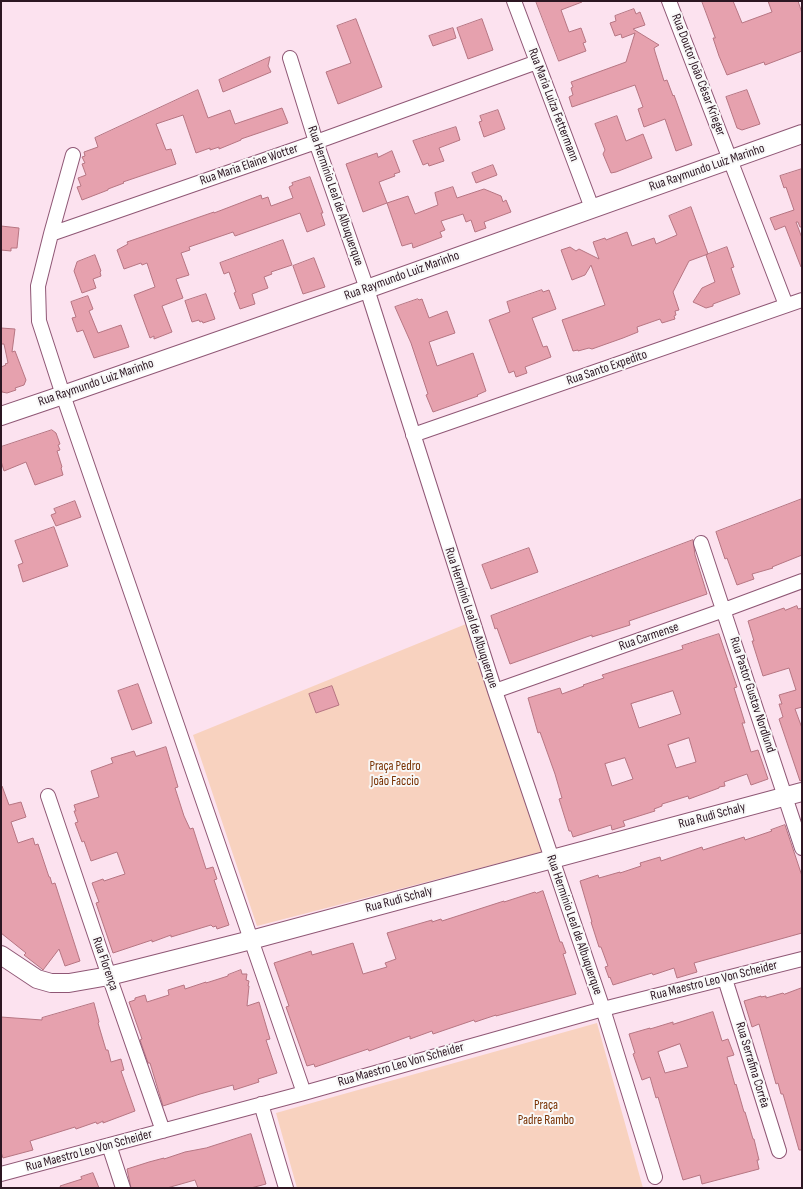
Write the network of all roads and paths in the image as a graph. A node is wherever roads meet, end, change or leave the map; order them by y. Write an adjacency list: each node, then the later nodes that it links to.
1 (514, 1): 4 (street, Rua Maria Luiza Fettermann)
2 (669, 1): 8 (street, Rua Doutor João César Krieger)
3 (290, 58): 6 (street, Rua Hermínio Leal de Albuquerque)
4 (537, 62): 6 (street, Rua Maria Elaine Wotter); 9 (street, Rua Maria Luiza Fettermann)
5 (802, 134): 8 (street, Rua Raymundo Luiz Marinho)
6 (316, 142): 10 (street, Rua Maria Elaine Wotter); 11 (street, Rua Hermínio Leal de Albuquerque)
7 (73, 155): 10 (street)
8 (731, 160): 9 (street, Rua Raymundo Luiz Marinho); 13 (street, Rua Doutor João César Krieger)
9 (592, 208): 11 (street, Rua Raymundo Luiz Marinho)
10 (51, 234): 14 (street)
11 (367, 289): 14 (street, Rua Raymundo Luiz Marinho); 16 (street, Rua Hermínio Leal de Albuquerque)
12 (802, 300): 13 (street, Rua Santo Expedito)
13 (786, 305): 16 (street, Rua Santo Expedito)
14 (63, 395): 15 (street, Rua Raymundo Luiz Marinho); 25 (street)
15 (1, 416)
16 (412, 435): 20 (street, Rua Hermínio Leal de Albuquerque)
17 (702, 543): 19 (street, Rua Pastor Gustav Nordlund)
18 (802, 581): 19 (street, Rua Carmense)
19 (724, 610): 20 (street, Rua Carmense); 21 (street, Rua Pastor Gustav Nordlund)
20 (495, 691): 24 (street, Rua Hermínio Leal de Albuquerque)
21 (794, 794): 23 (street, Rua Pastor Gustav Nordlund); 24 (street, Rua Rudi Schaly)
22 (48, 796): 28 (street, Rua Florença)
23 (802, 848)
24 (552, 859): 25 (street, Rua Rudi Schaly); 30 (street, Rua Hermínio Leal de Albuquerque)
25 (251, 940): 28 (street, Rua Rudi Schaly); 31 (street)
26 (1, 955): 28 (street, Rua Rudi Schaly)
27 (802, 960): 29 (street, Rua Maestro Leo Von Scheider)
28 (109, 976): 33 (street, Rua Florença)
29 (725, 979): 30 (street, Rua Maestro Leo Von Scheider); 35 (street, Rua Serrafina Corrêa)
30 (603, 1009): 31 (street, Rua Maestro Leo Von Scheider); 37 (street, Rua Hermínio Leal de Albuquerque)
31 (304, 1092): 32 (street, Rua Maestro Leo Von Scheider)
32 (261, 1104): 33 (street, Rua Maestro Leo Von Scheider); 39 (street)
33 (163, 1131): 34 (street, Rua Maestro Leo Von Scheider)
34 (109, 1145): 36 (street, Rua Maestro Leo Von Scheider); 38 (street)
35 (779, 1151)
36 (1, 1174)
37 (655, 1177)
38 (123, 1188)
39 (286, 1188)

